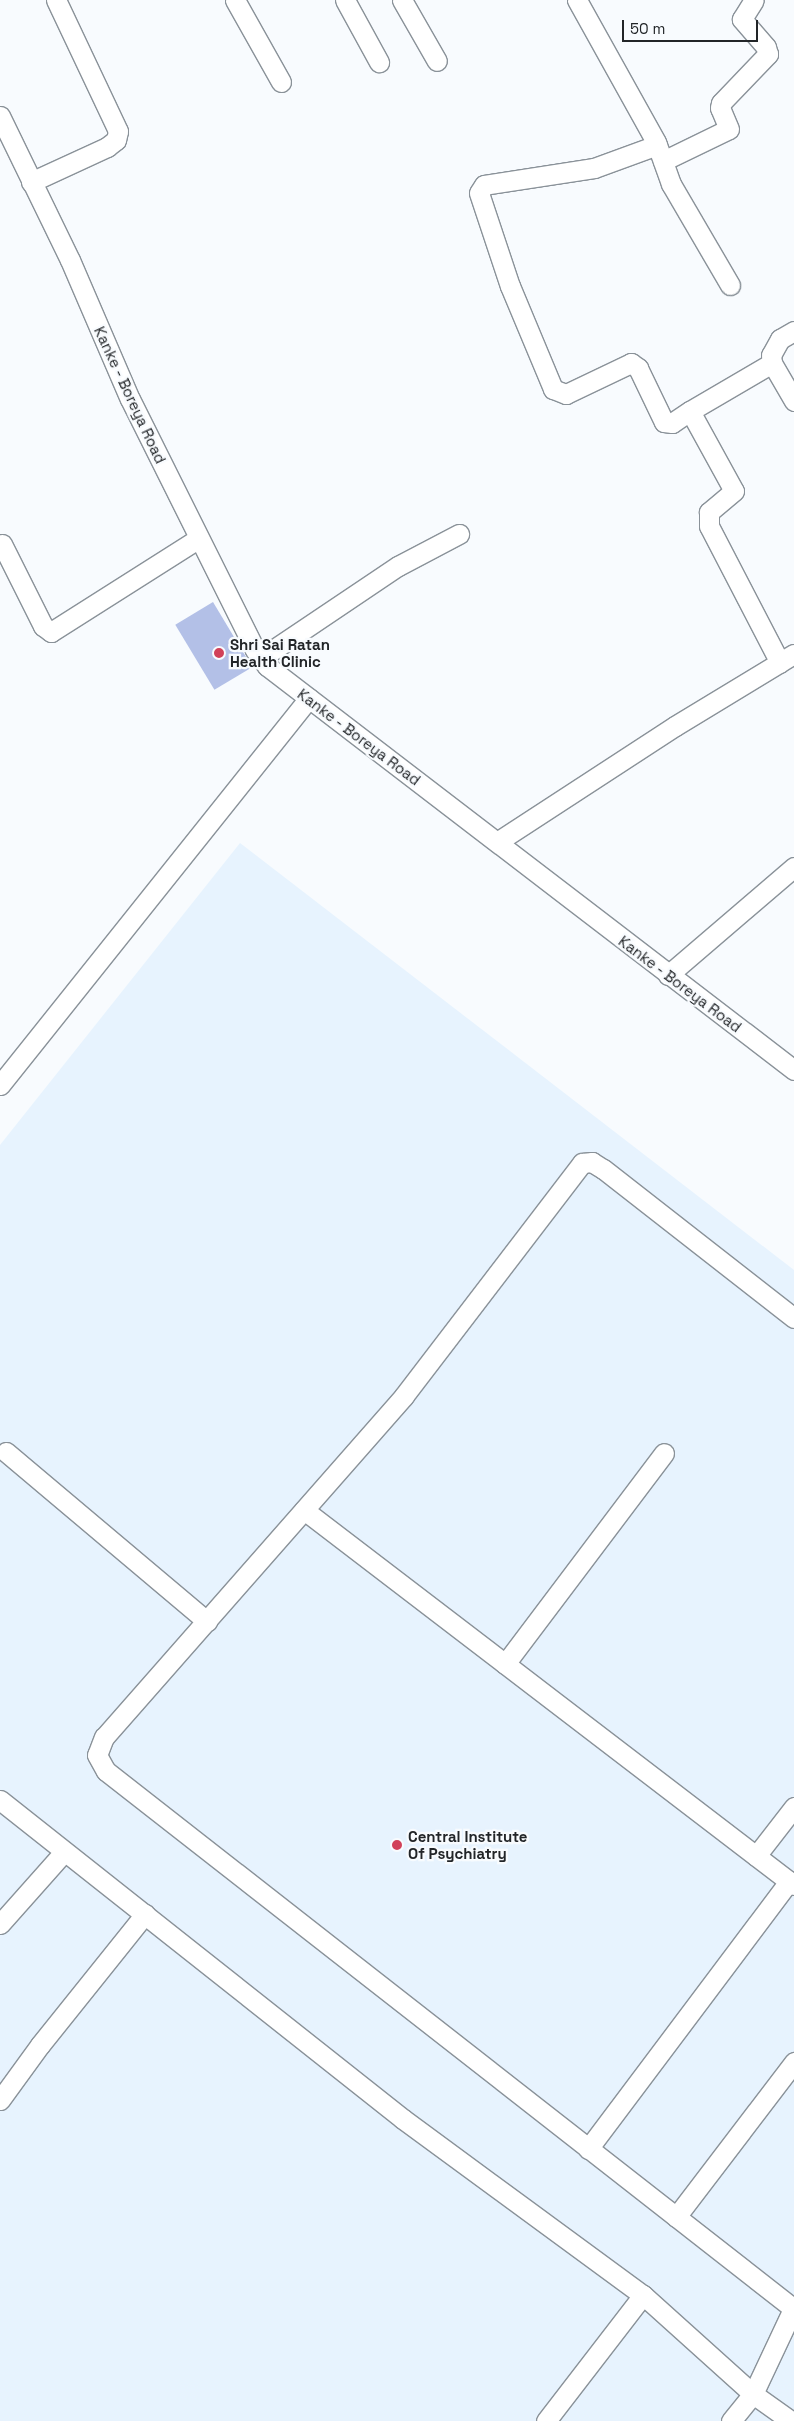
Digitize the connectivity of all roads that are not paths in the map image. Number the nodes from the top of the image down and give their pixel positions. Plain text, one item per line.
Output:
1 (56, 0) edge
2 (235, 0) edge
3 (345, 0) edge
4 (402, 0) edge
5 (577, 0) edge
6 (754, 0) edge
7 (437, 61) dead end
8 (380, 62) dead end
9 (281, 82) dead end
10 (0, 116) edge
11 (660, 153) junction
12 (31, 182) junction
13 (730, 285) dead end
14 (794, 331) edge
15 (772, 364) junction
16 (794, 401) edge
17 (690, 411) junction
18 (459, 534) dead end
19 (199, 538) junction
20 (2, 544) dead end
21 (261, 658) junction
22 (787, 659) edge
23 (309, 698) junction
24 (497, 842) junction
25 (794, 867) edge
26 (668, 974) junction
27 (794, 1070) edge
28 (0, 1085) edge
29 (794, 1318) edge
30 (6, 1452) dead end
31 (664, 1453) dead end
32 (304, 1510) junction
33 (207, 1620) junction
34 (505, 1664) junction
35 (0, 1800) edge
36 (794, 1807) edge
37 (64, 1852) junction
38 (756, 1856) junction
39 (792, 1883) edge
40 (145, 1914) junction
41 (0, 1924) edge
42 (794, 2062) edge
43 (0, 2100) edge
44 (588, 2149) junction
45 (676, 2217) junction
46 (643, 2295) junction
47 (794, 2308) edge
48 (753, 2394) junction
49 (546, 2421) edge
50 (731, 2421) edge
51 (791, 2421) edge

1 - 12 street
2 - 9 street
3 - 8 street
4 - 7 street
5 - 11 street
6 - 11 street
10 - 12 street, Kanke - Boreya Road
11 - 13 street
11 - 17 street
12 - 19 street, Kanke - Boreya Road
14 - 15 street
15 - 16 street
15 - 17 street
17 - 22 street
18 - 21 street
19 - 20 street
19 - 21 street, Kanke - Boreya Road
21 - 23 street, Kanke - Boreya Road
22 - 24 street
23 - 24 street, Kanke - Boreya Road
23 - 28 street
24 - 26 street, Kanke - Boreya Road
25 - 26 street
26 - 27 street, Kanke - Boreya Road
29 - 32 street
30 - 33 street
31 - 34 street
32 - 33 street
32 - 34 street
33 - 44 street
34 - 38 street
35 - 37 street
36 - 38 street
37 - 40 street
37 - 41 street
38 - 39 street
39 - 44 street
40 - 43 street
40 - 46 street
42 - 45 street
44 - 45 street
45 - 47 street
46 - 48 street
46 - 49 street
47 - 48 street
48 - 50 street
48 - 51 street

